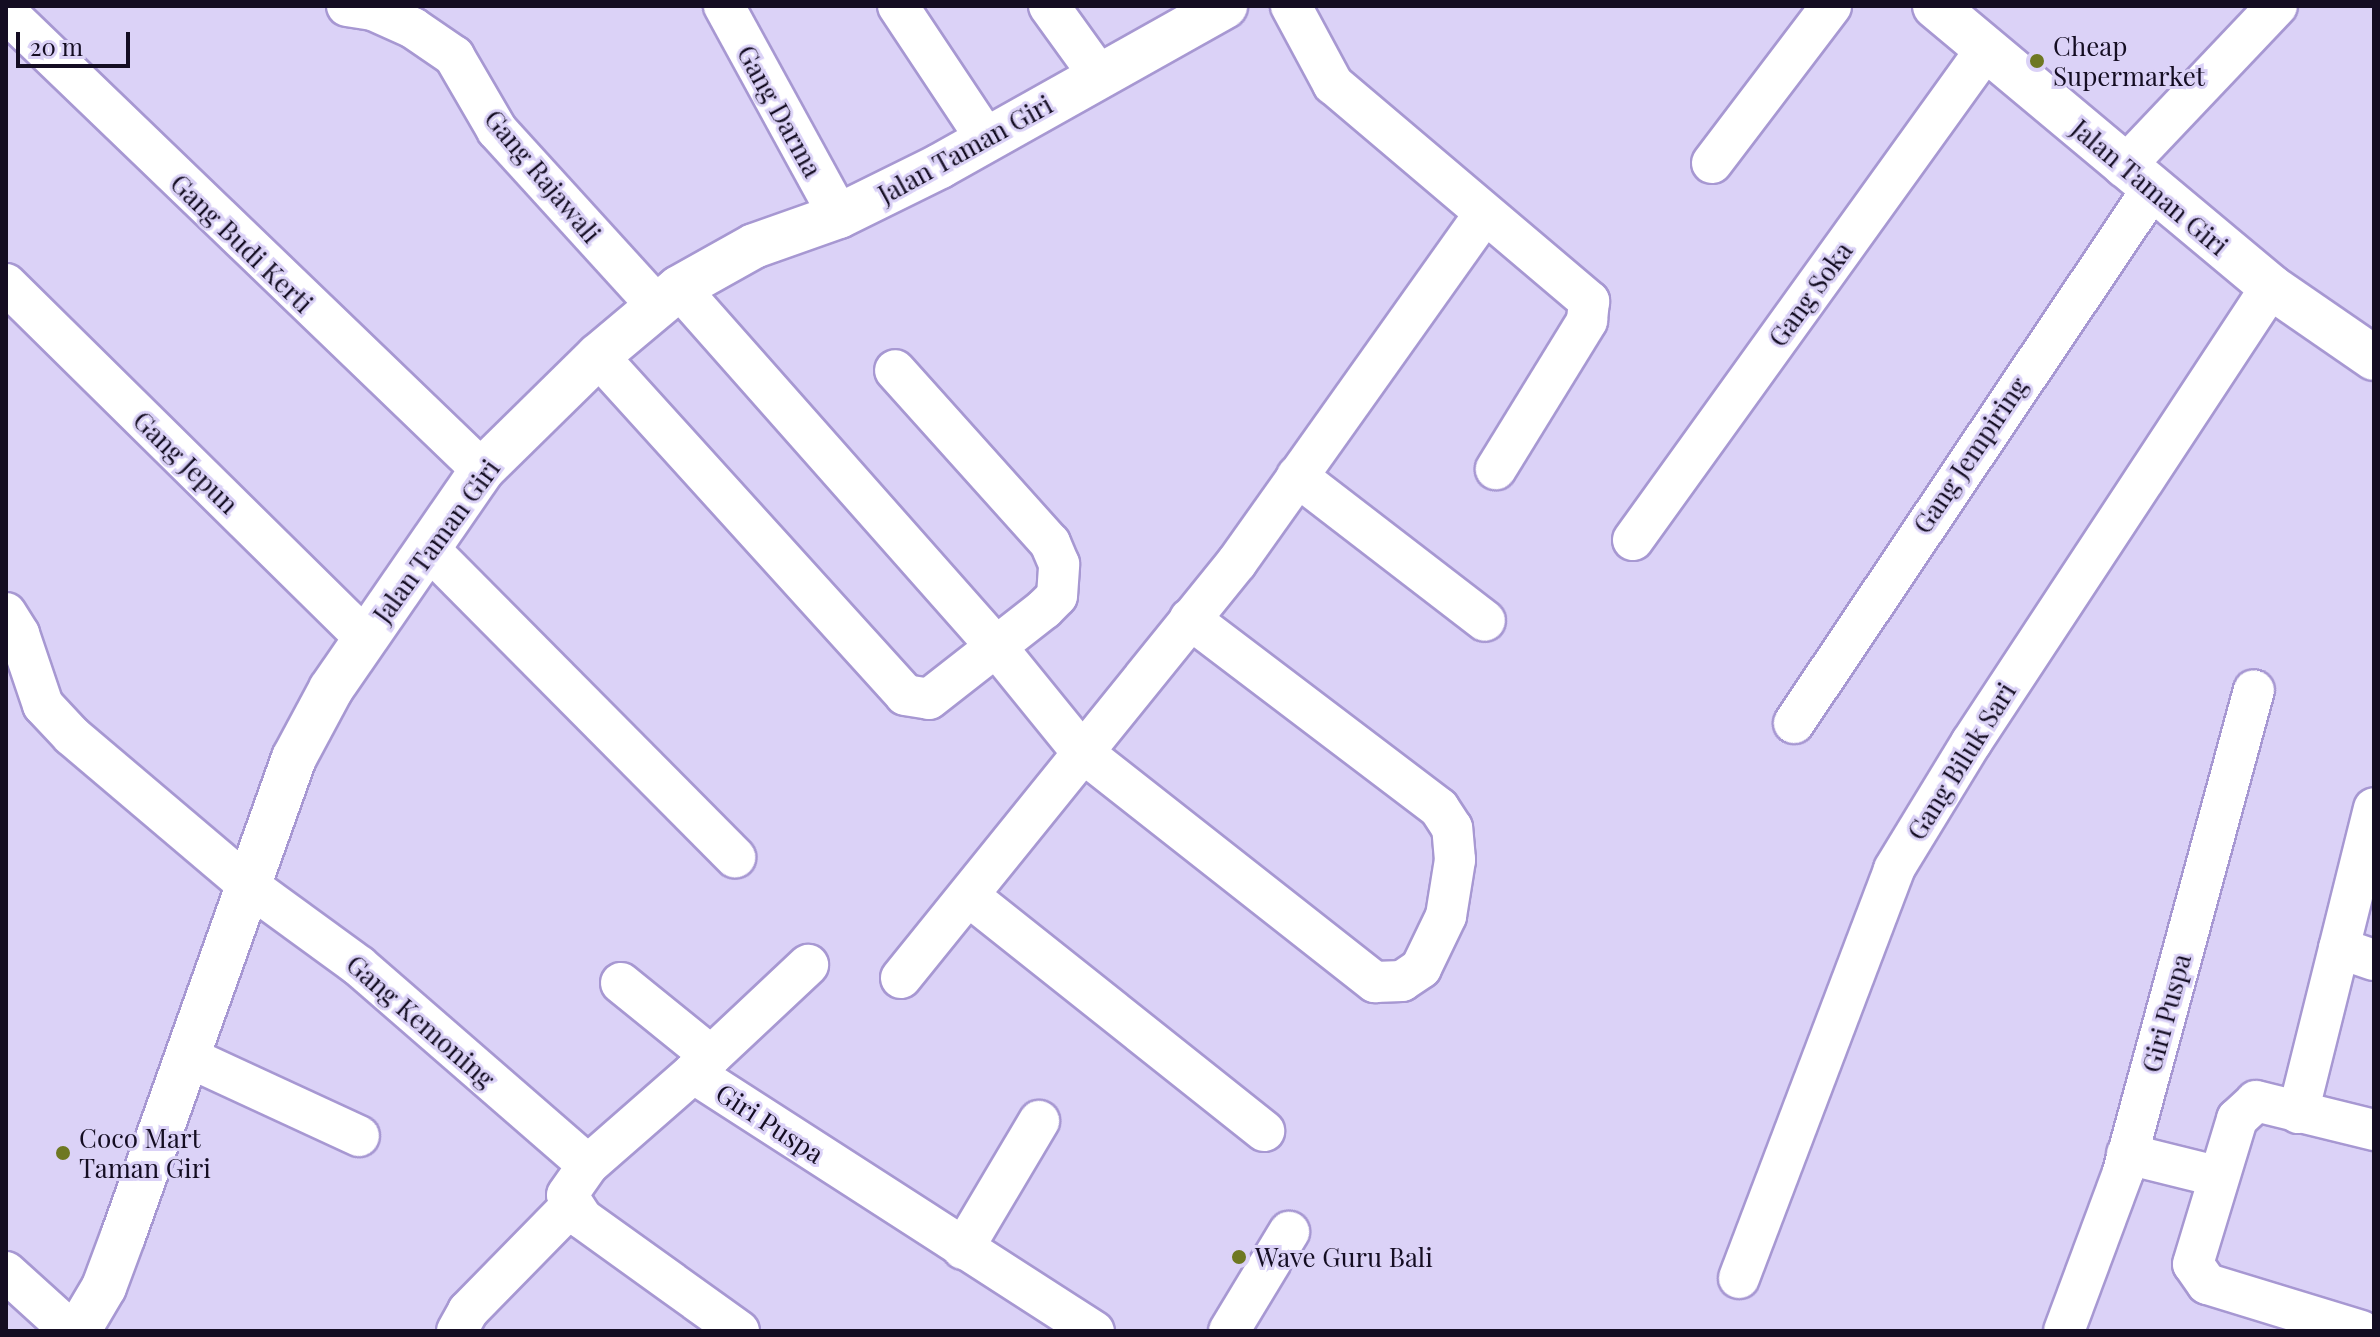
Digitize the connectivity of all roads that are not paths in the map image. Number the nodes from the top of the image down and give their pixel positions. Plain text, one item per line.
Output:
1 (347, 6) edge
2 (724, 6) edge
3 (898, 6) edge
4 (1049, 6) edge
5 (1225, 6) edge
6 (1291, 6) edge
7 (1831, 6) edge
8 (1935, 6) edge
9 (2277, 6) edge
10 (6, 12) edge
11 (1987, 48) junction
12 (1098, 74) junction
13 (987, 140) junction
14 (1712, 163) dead end
15 (2137, 179) junction
16 (1484, 214) junction
17 (839, 216) junction
18 (6, 284) edge
19 (2271, 287) junction
20 (668, 297) junction
21 (598, 356) junction
22 (2374, 358) edge
23 (895, 370) dead end
24 (1496, 469) dead end
25 (482, 470) junction
26 (1297, 476) junction
27 (1633, 540) dead end
28 (428, 548) junction
29 (6, 613) edge
30 (1190, 619) junction
31 (1485, 621) dead end
32 (366, 639) junction
33 (998, 649) junction
34 (2254, 690) dead end
35 (1794, 723) dead end
36 (1081, 751) junction
37 (2374, 808) edge
38 (735, 857) dead end
39 (248, 885) junction
40 (970, 897) junction
41 (2356, 954) edge
42 (808, 965) dead end
43 (901, 978) dead end
44 (621, 983) dead end
45 (190, 1058) junction
46 (702, 1064) junction
47 (2298, 1113) junction
48 (1039, 1121) dead end
49 (2374, 1130) edge
50 (1264, 1131) dead end
51 (359, 1136) dead end
52 (2127, 1154) junction
53 (588, 1165) junction
54 (2216, 1176) junction
55 (571, 1206) junction
56 (1289, 1232) dead end
57 (963, 1249) junction
58 (6, 1272) edge
59 (1739, 1278) dead end
60 (71, 1331) edge
61 (78, 1331) edge
62 (457, 1331) edge
63 (739, 1331) edge
64 (1094, 1331) edge
65 (1229, 1331) edge
66 (2064, 1331) edge
67 (2361, 1331) edge

1 - 20 street, Gang Rajawali
2 - 17 street, Gang Darma
3 - 13 street
4 - 12 street
5 - 12 street, Jalan Taman Giri
6 - 16 street
7 - 14 street
8 - 11 street, Jalan Taman Giri
9 - 15 street, Gang Jempiring
10 - 25 street, Gang Budi Kerti
11 - 15 street, Jalan Taman Giri
11 - 27 street, Gang Soka
12 - 13 street, Jalan Taman Giri
13 - 17 street, Jalan Taman Giri
15 - 19 street, Jalan Taman Giri
15 - 35 street, Gang Jempiring
16 - 24 street
16 - 26 street
17 - 20 street, Jalan Taman Giri
18 - 32 street, Gang Jepun
19 - 22 street, Jalan Taman Giri
19 - 59 street, Gang Biluk Sari
20 - 21 street, Jalan Taman Giri
20 - 33 street, Gang Rajawali
21 - 25 street, Jalan Taman Giri
21 - 33 street
23 - 33 street
25 - 28 street, Jalan Taman Giri
26 - 30 street
26 - 31 street
28 - 32 street, Jalan Taman Giri
28 - 38 street
29 - 39 street, Gang Kemoning
30 - 36 street
30 - 36 street, Gang Rajawali
32 - 39 street, Jalan Taman Giri
33 - 36 street, Gang Rajawali
34 - 52 street, Giri Puspa
36 - 40 street
37 - 41 street
39 - 45 street, Jalan Taman Giri
39 - 53 street, Gang Kemoning
40 - 43 street
40 - 50 street
41 - 47 street
42 - 46 street
44 - 46 street
45 - 51 street
45 - 61 street, Jalan Taman Giri
46 - 53 street, Giri Puspa
46 - 57 street, Giri Puspa
47 - 49 street
47 - 54 street
48 - 57 street
52 - 54 street
52 - 66 street, Giri Puspa
53 - 55 street, Giri Puspa
54 - 67 street
55 - 62 street
55 - 63 street
56 - 65 street
57 - 64 street, Giri Puspa
58 - 60 street

